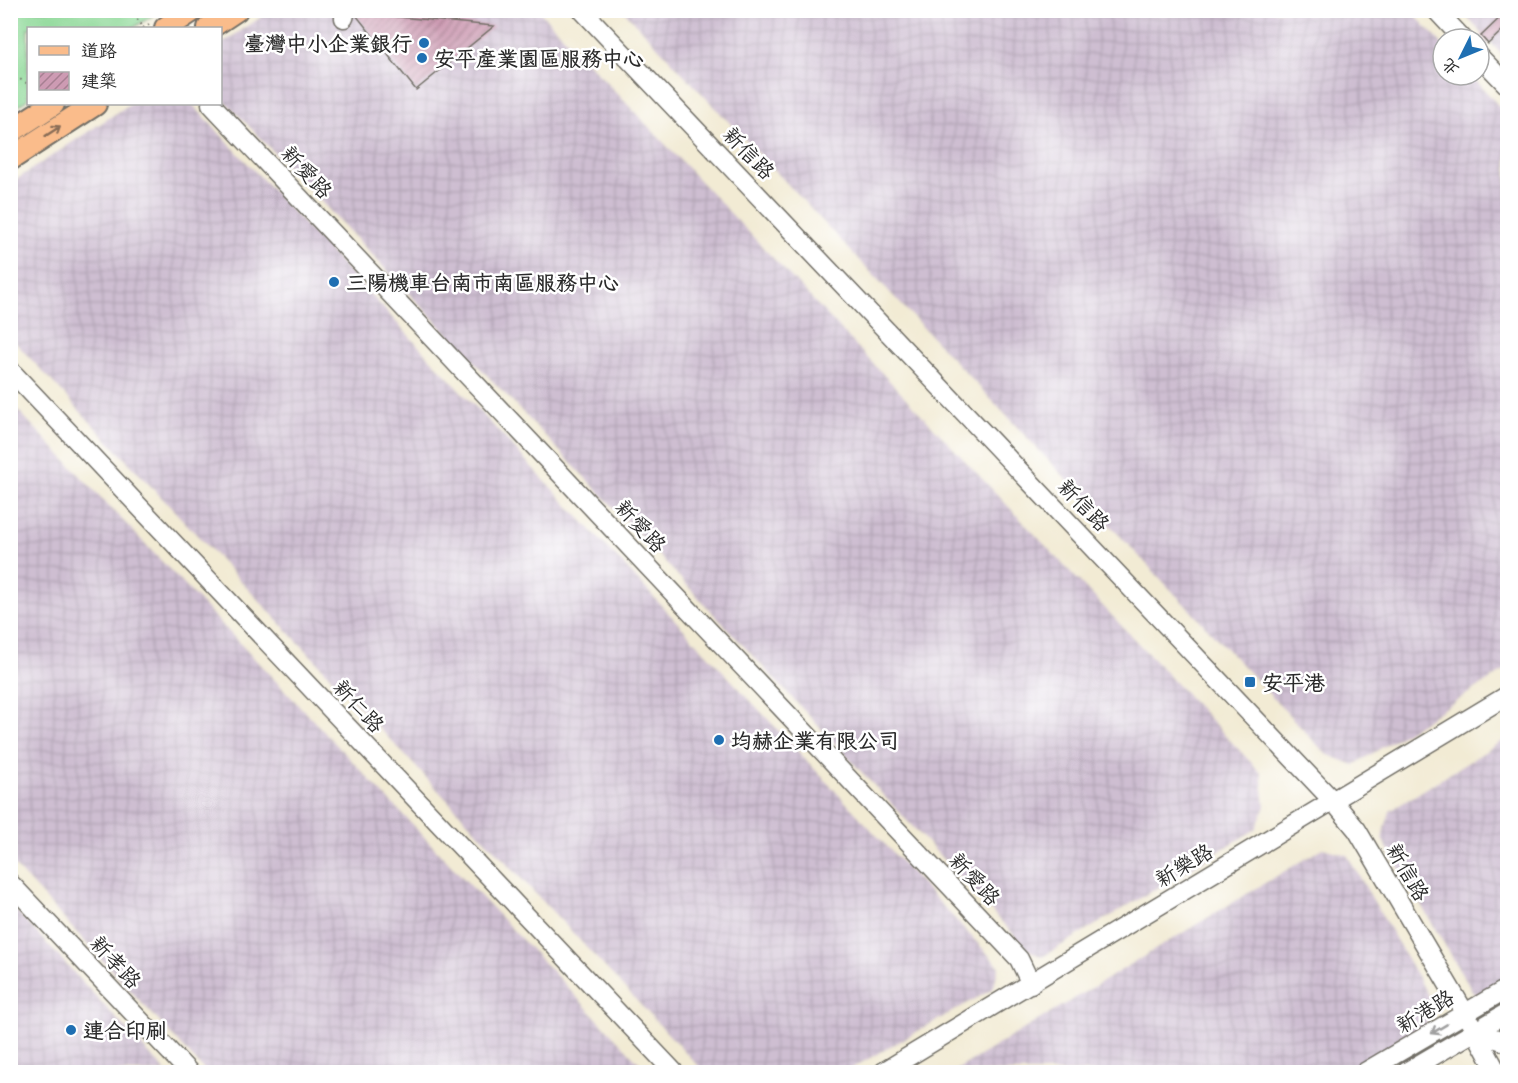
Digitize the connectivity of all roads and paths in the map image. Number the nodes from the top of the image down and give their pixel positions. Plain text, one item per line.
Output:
1 (129, 10) edge
2 (193, 10) edge
3 (236, 10) edge
4 (582, 10) edge
5 (1436, 10) edge
6 (143, 27) edge
7 (168, 27) edge
8 (210, 27) edge
9 (1452, 27) edge
10 (1491, 68) edge
11 (10, 73) edge
12 (27, 83) edge
13 (1508, 86) edge
14 (51, 105) edge
15 (93, 105) edge
16 (212, 105) edge
17 (10, 132) edge
18 (10, 159) edge
19 (10, 370) edge
20 (1508, 695) edge
21 (1333, 801) junction
22 (10, 883) edge
23 (1031, 984) junction
24 (1508, 988) edge
25 (1508, 1012) edge
26 (1465, 1013) junction
27 (1475, 1031) junction
28 (1508, 1042) edge
29 (189, 1072) edge
30 (674, 1072) edge
31 (883, 1072) edge
32 (1365, 1072) edge
33 (1406, 1072) edge
34 (1497, 1072) edge

1 - 6 path
2 - 7 main road
3 - 8 main road
4 - 21 street, 新信路
5 - 9 street
10 - 13 street
11 - 12 path
14 - 17 main road
18 -> 15 main road
16 - 23 street, 新愛路
19 - 30 street, 新仁路
20 - 21 street, 新樂路
21 - 23 street, 新樂路
21 - 26 street, 新信路
22 - 29 street, 新孝路
23 - 31 street, 新樂路
24 - 26 street, 新港路
25 - 27 street, 新港路
26 - 27 street, 新信路
26 -> 32 street, 新港路
27 - 28 street
27 - 33 street, 新港路
27 - 34 street, 新信路

